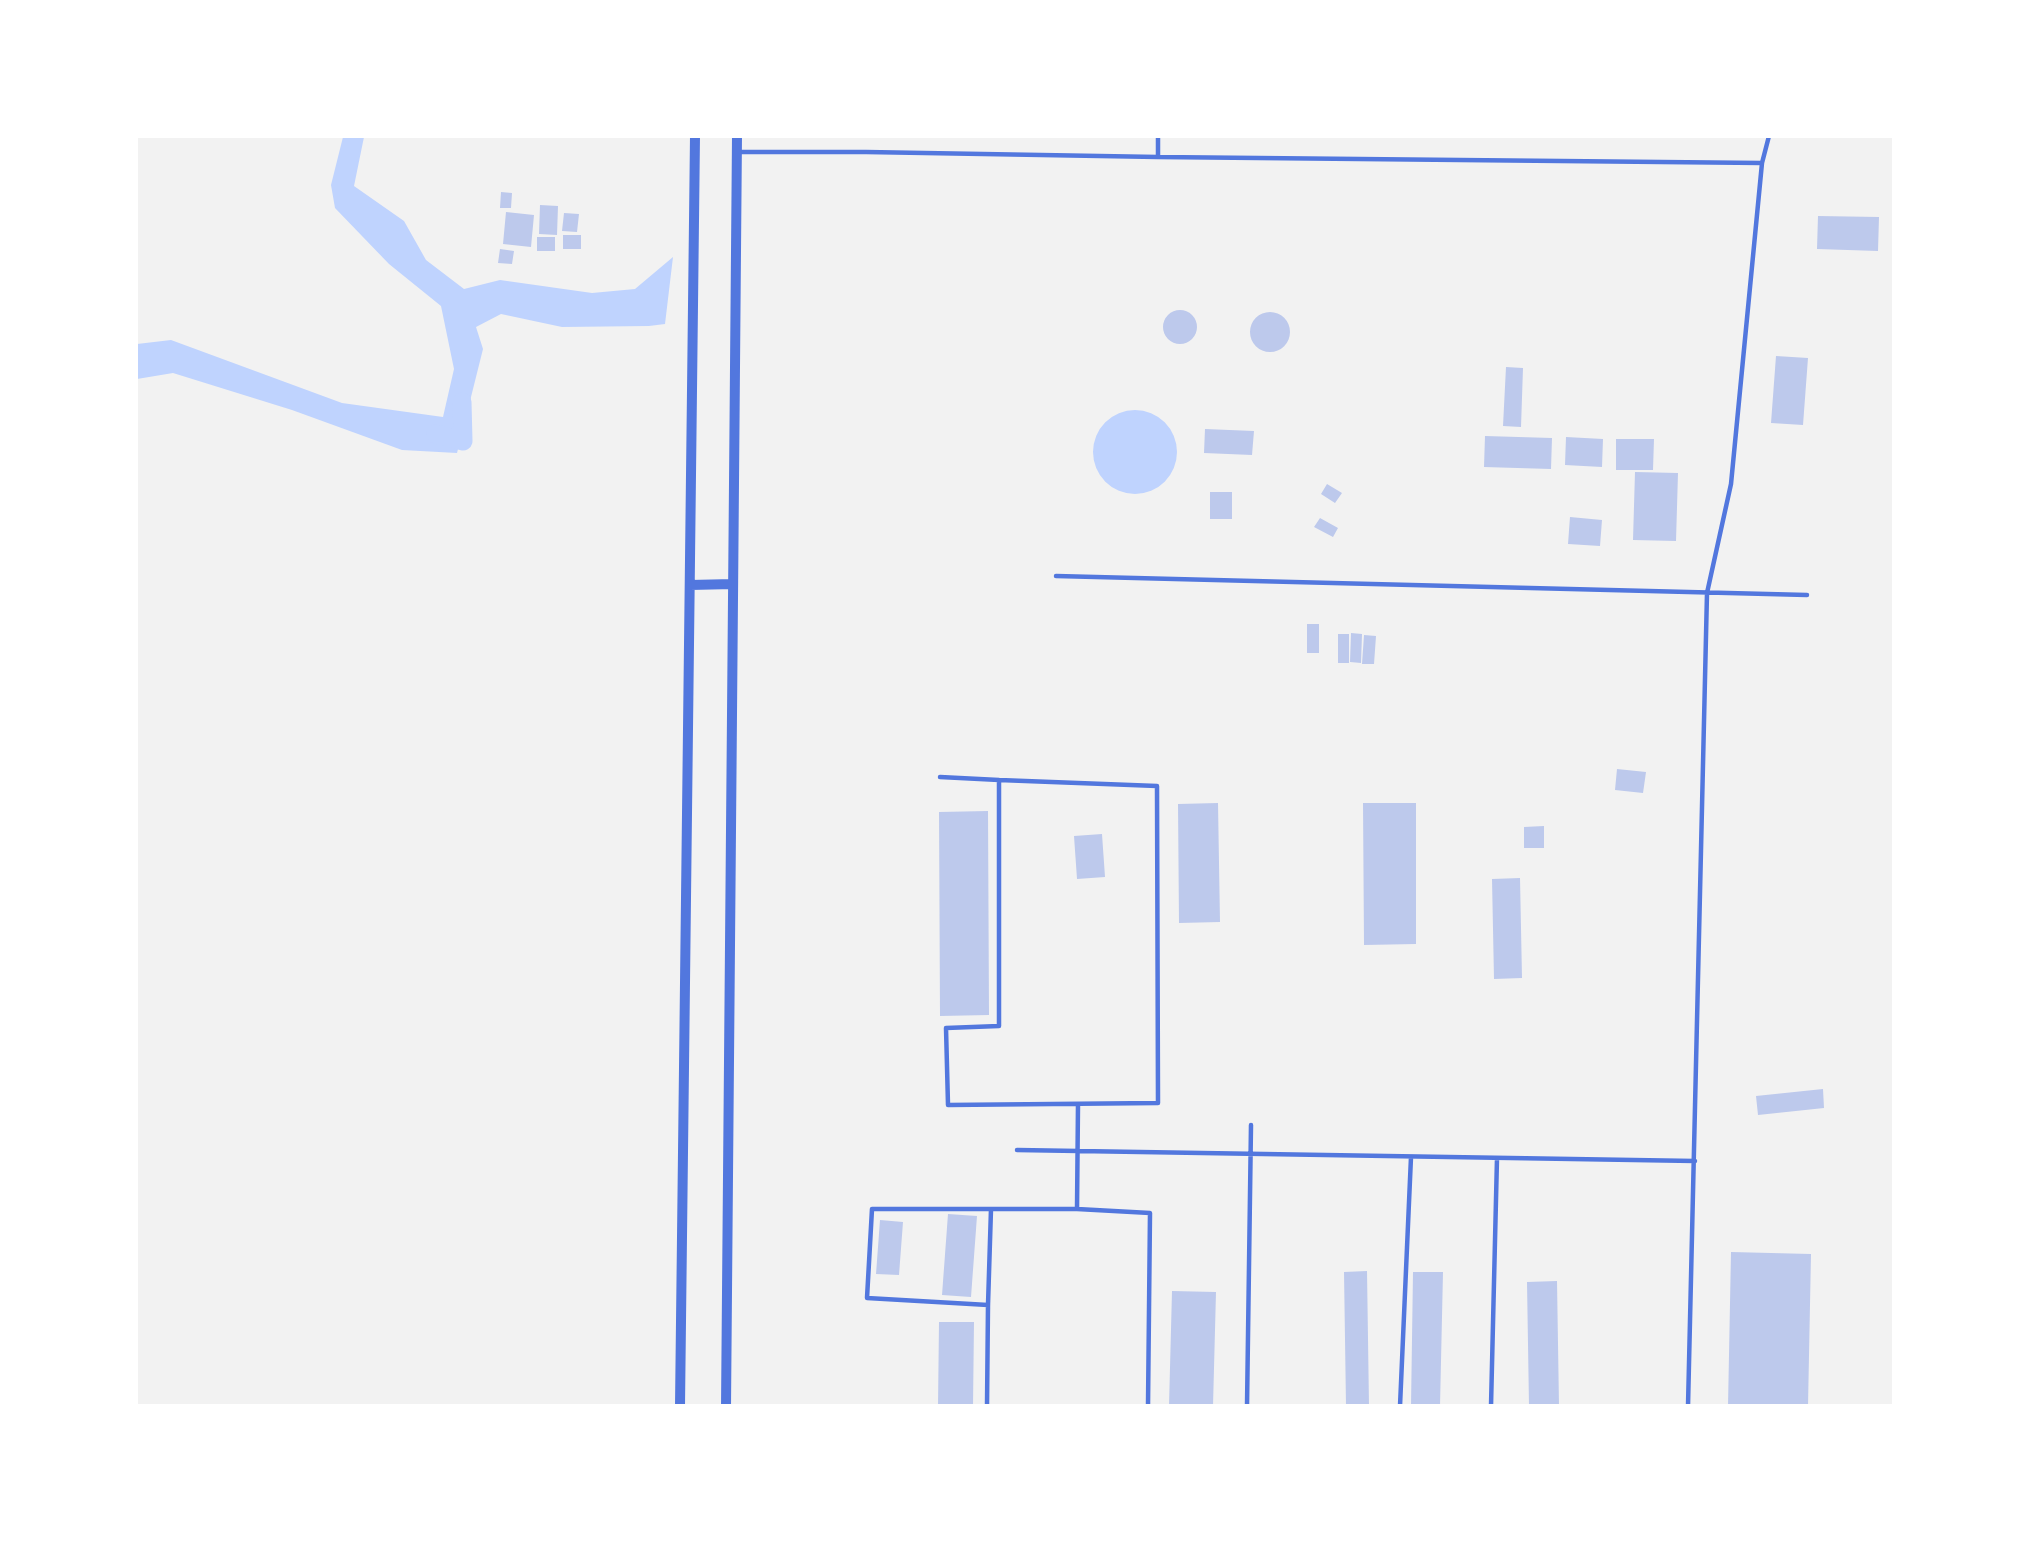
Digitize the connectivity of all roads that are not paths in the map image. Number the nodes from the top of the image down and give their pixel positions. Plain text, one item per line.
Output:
1 (695, 136) edge
2 (737, 136) edge
3 (1158, 136) edge
4 (1769, 136) edge
5 (737, 152) junction
6 (1158, 157) junction
7 (1762, 163) junction
8 (1056, 576) dead end
9 (733, 584) junction
10 (690, 585) junction
11 (1707, 593) junction
12 (1807, 596) dead end
13 (940, 777) dead end
14 (999, 780) junction
15 (1078, 1104) junction
16 (1251, 1125) dead end
17 (1017, 1150) dead end
18 (1078, 1151) junction
19 (1251, 1154) junction
20 (1411, 1157) junction
21 (1497, 1158) junction
22 (1695, 1161) junction
23 (991, 1209) junction
24 (1077, 1209) junction
25 (988, 1305) junction
26 (680, 1405) edge
27 (726, 1405) edge
28 (987, 1405) edge
29 (1148, 1405) edge
30 (1247, 1405) edge
31 (1400, 1405) edge
32 (1491, 1405) edge
33 (1688, 1405) edge

1 - 10 street
2 - 5 street
3 - 6 lane
4 - 7 lane
5 - 6 lane
5 - 9 street
6 - 7 lane
7 - 11 lane
8 - 11 lane
9 - 10 street
9 - 27 street
10 - 26 street
11 - 12 lane
11 - 22 lane
13 - 14 lane
14 - 15 lane
14 - 15 lane
15 - 18 lane
16 - 19 lane
17 - 18 lane
18 - 19 lane
18 - 24 lane
19 - 20 lane
19 - 30 lane
20 - 21 lane
20 - 31 lane
21 - 22 lane
21 - 32 lane
22 - 33 lane
23 - 24 lane
23 - 25 lane
23 - 25 lane
24 - 29 lane
25 - 28 lane

